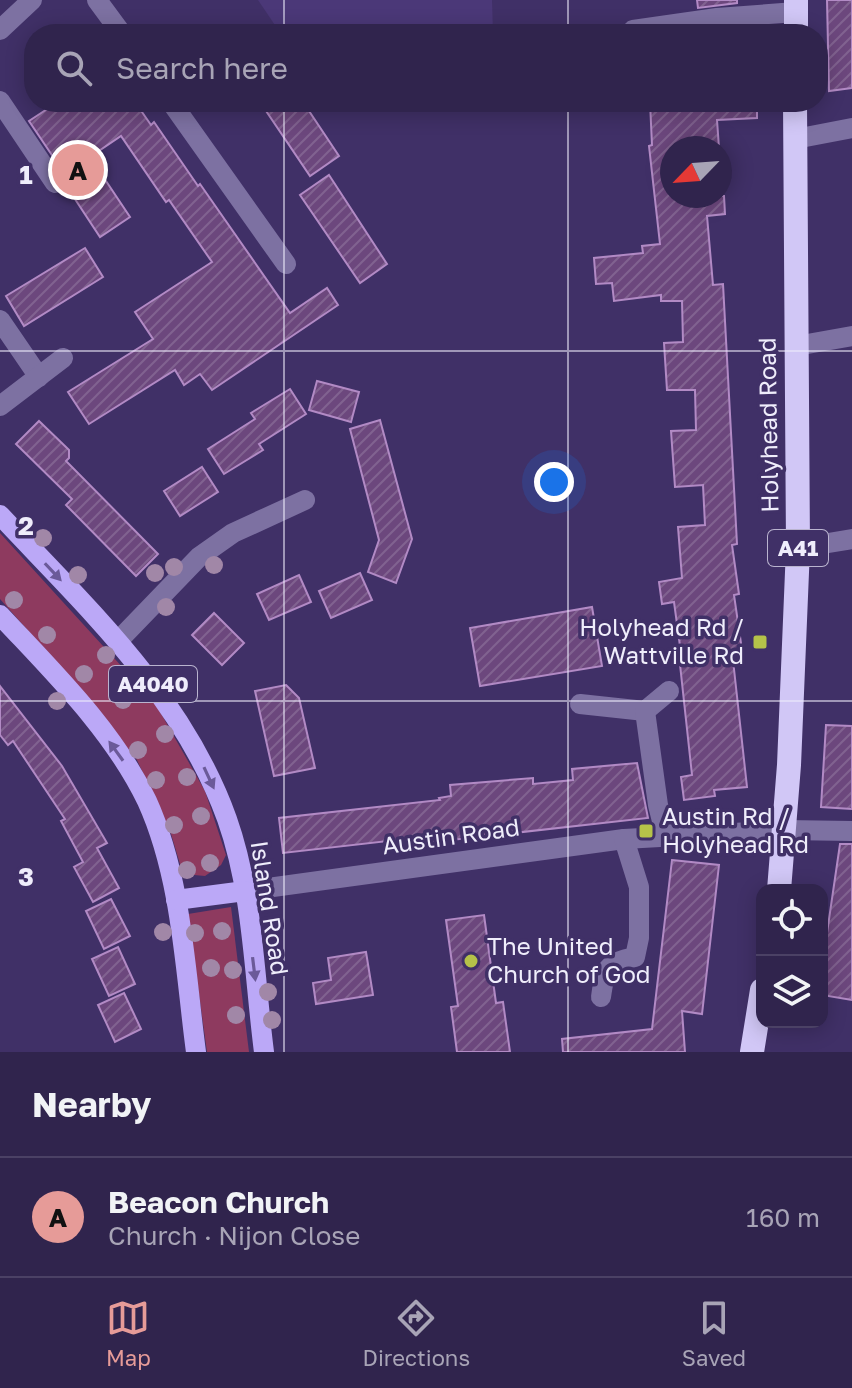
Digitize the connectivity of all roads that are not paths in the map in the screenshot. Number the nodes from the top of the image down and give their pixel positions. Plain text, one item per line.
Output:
1 (32, 0) edge
2 (97, 0) edge
3 (796, 15) edge
4 (115, 24) edge
5 (675, 24) edge
6 (0, 30) edge
7 (0, 101) edge
8 (178, 112) edge
9 (795, 112) edge
10 (852, 128) edge
11 (795, 139) junction
12 (241, 162) dead end
13 (223, 174) junction
14 (55, 183) dead end
15 (286, 264) dead end
16 (0, 320) edge
17 (852, 336) edge
18 (796, 346) junction
19 (63, 358) dead end
20 (39, 377) junction
21 (0, 406) edge
22 (305, 500) dead end
23 (0, 515) edge
24 (852, 539) edge
25 (798, 548) junction
26 (0, 615) edge
27 (118, 641) junction
28 (669, 691) dead end
29 (580, 704) dead end
30 (645, 711) junction
31 (785, 830) junction
32 (852, 831) edge
33 (666, 837) junction
34 (624, 839) junction
35 (780, 884) edge
36 (245, 891) junction
37 (176, 900) junction
38 (601, 997) dead end
39 (756, 1027) edge
40 (196, 1052) edge
41 (264, 1052) edge
42 (752, 1052) edge

1 - 6 street
2 - 4 street
3 - 5 street
7 - 14 street
8 - 13 street
9 - 11 highway, Holyhead Road / A41
10 - 11 street
11 - 18 highway, Holyhead Road / A41
12 - 13 street
13 - 15 street
16 - 20 street
17 - 18 street
18 - 25 highway, Holyhead Road / A41
19 - 20 street
20 - 21 street
22 - 27 street
23 -> 27 main road, Island Road / A4040
24 - 25 street
25 - 31 highway, Holyhead Road / A41
37 -> 26 main road, A4040
27 -> 36 main road, Island Road / A4040
28 - 30 street
29 - 30 street
30 - 33 street
31 - 32 street, Austin Road
31 - 33 street, Austin Road
31 - 35 highway, Holyhead Road / A41
33 - 34 street, Austin Road
34 - 36 street, Austin Road
34 - 38 street
36 - 37 main road
36 -> 41 main road, Island Road / A4040
37 - 40 main road, A4040
39 - 42 highway

